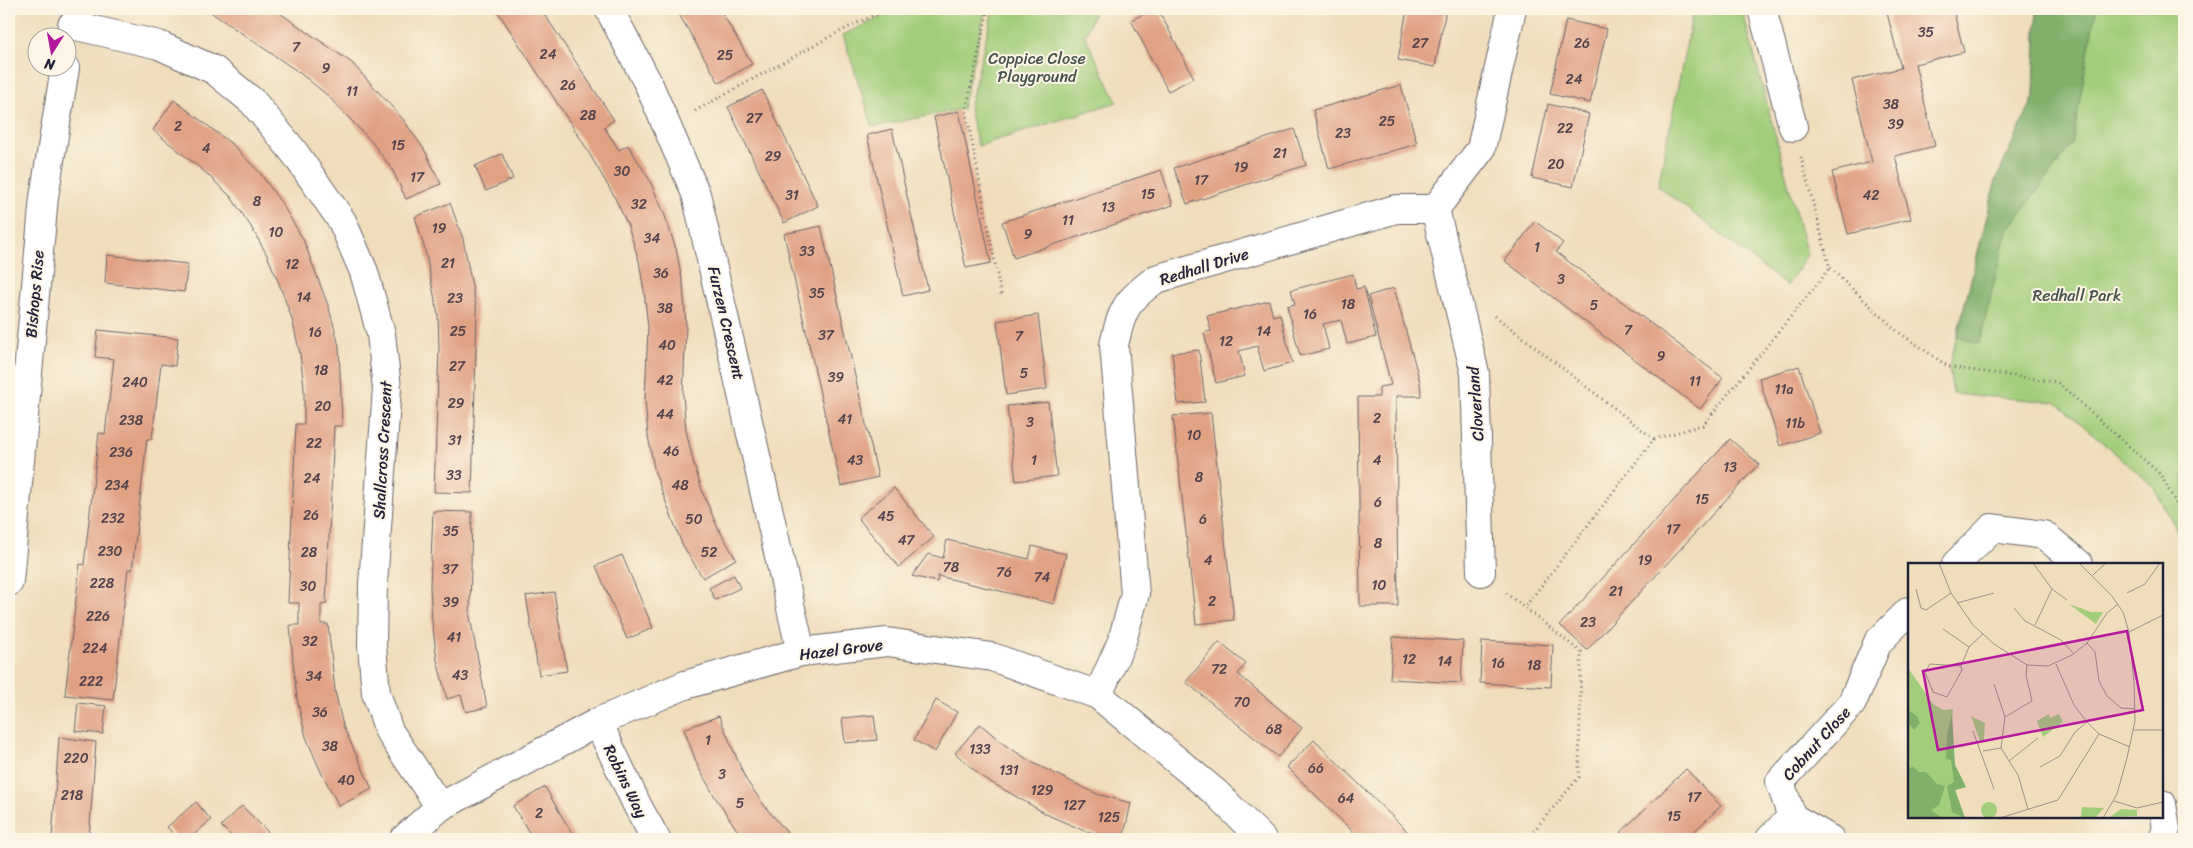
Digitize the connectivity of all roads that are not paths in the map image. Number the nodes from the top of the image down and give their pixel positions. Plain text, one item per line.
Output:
1 (609, 9) edge
2 (1512, 9) edge
3 (1762, 9) edge
4 (75, 17) edge
5 (64, 78) edge
6 (1793, 127) road end
7 (1435, 209) junction
8 (1957, 563) edge
9 (2078, 563) edge
10 (1481, 572) road end
11 (9, 582) edge
12 (1908, 612) edge
13 (801, 652) junction
14 (1098, 695) junction
15 (598, 722) junction
16 (440, 807) junction
17 (2163, 810) edge
18 (1792, 817) junction
19 (404, 839) edge
20 (656, 839) edge
21 (1262, 839) edge
22 (1770, 839) edge
23 (1830, 839) edge
24 (2162, 839) edge

1 - 13 street, Furzen Crescent
2 - 7 street
3 - 6 street
4 - 16 street, Shallcross Crescent
5 - 11 street, Bishops Rise
7 - 10 street, Cloverland
7 - 14 street, Redhall Drive
8 - 9 street
12 - 18 street, Cobnut Close
13 - 14 street, Hazel Grove
13 - 15 street, Hazel Grove
14 - 21 street, Hazel Grove
15 - 16 street, Hazel Grove
15 - 20 street, Robins Way
16 - 19 street, Hazel Grove
17 - 24 street
18 - 22 street
18 - 23 street

